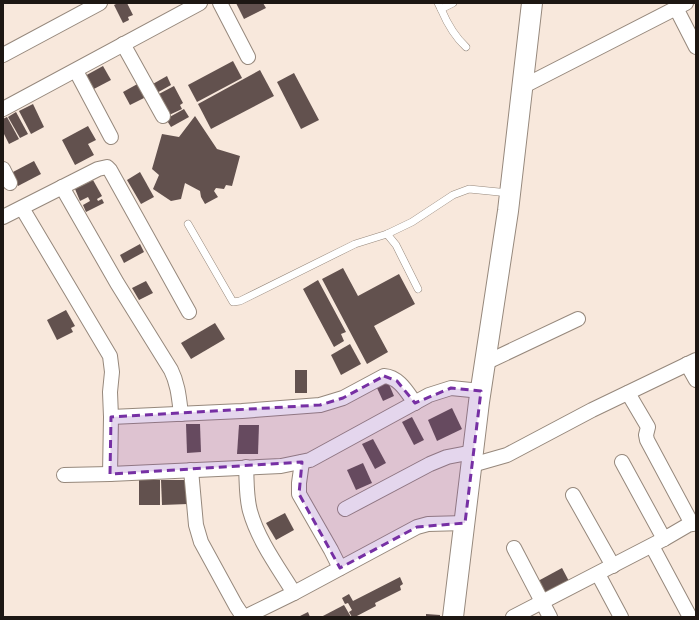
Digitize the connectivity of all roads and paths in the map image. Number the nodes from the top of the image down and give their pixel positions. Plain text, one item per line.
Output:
1 (100, 3) edge
2 (200, 3) edge
3 (220, 3) edge
4 (452, 3) edge
5 (532, 3) edge
6 (440, 6) edge
7 (681, 6) edge
8 (123, 44) junction
9 (466, 47) dead end
10 (696, 47) edge
11 (3, 55) edge
12 (248, 57) dead end
13 (76, 71) junction
14 (522, 87) junction
15 (3, 109) edge
16 (163, 116) dead end
17 (111, 137) dead end
18 (3, 169) edge
19 (10, 183) dead end
20 (62, 187) junction
21 (510, 193) junction
22 (22, 208) junction
23 (3, 217) edge
24 (188, 224) dead end
25 (388, 234) junction
26 (418, 289) dead end
27 (189, 312) dead end
28 (578, 319) dead end
29 (692, 362) edge
30 (485, 364) junction
31 (696, 380) edge
32 (481, 391) junction
33 (628, 393) junction
34 (415, 403) junction
35 (181, 414) junction
36 (111, 416) junction
37 (472, 458) junction
38 (302, 462) junction
39 (622, 462) dead end
40 (246, 467) junction
41 (191, 470) junction
42 (110, 474) junction
43 (64, 475) dead end
44 (574, 495) dead end
45 (345, 509) dead end
46 (465, 523) junction
47 (694, 524) edge
48 (664, 539) junction
49 (652, 546) junction
50 (514, 548) dead end
51 (613, 566) junction
52 (340, 568) junction
53 (598, 574) junction
54 (294, 593) junction
55 (542, 603) junction
56 (453, 617) edge
57 (513, 617) edge
58 (550, 617) edge
59 (621, 617) edge
60 (690, 617) edge

1 - 11 street
2 - 8 street
3 - 12 street
4 - 6 lane
5 - 14 street
6 - 9 lane
7 - 10 street
7 - 14 street
8 - 13 street
8 - 16 street
13 - 15 street
13 - 17 street
14 - 21 street
18 - 19 street
20 - 22 street
20 - 27 street
20 - 35 street
21 - 25 lane
21 - 30 street
22 - 23 street
22 - 36 street
24 - 25 lane
25 - 26 lane
28 - 30 street
29 - 31 street
29 - 33 street
30 - 32 street
32 - 34 street
32 - 37 street
33 - 37 street
33 - 47 street
34 - 35 street
34 - 38 street
35 - 36 street
36 - 42 street
37 - 45 street
37 - 46 street
38 - 40 street
38 - 52 street
39 - 48 street
40 - 41 street
40 - 54 street
41 - 42 street
41 - 54 street
42 - 43 street
44 - 51 street
46 - 52 street
46 - 56 street
47 - 48 street
48 - 49 street
49 - 51 street
49 - 60 street
50 - 55 street
51 - 53 street
52 - 54 street
53 - 55 street
53 - 59 street
55 - 57 street
55 - 58 street

